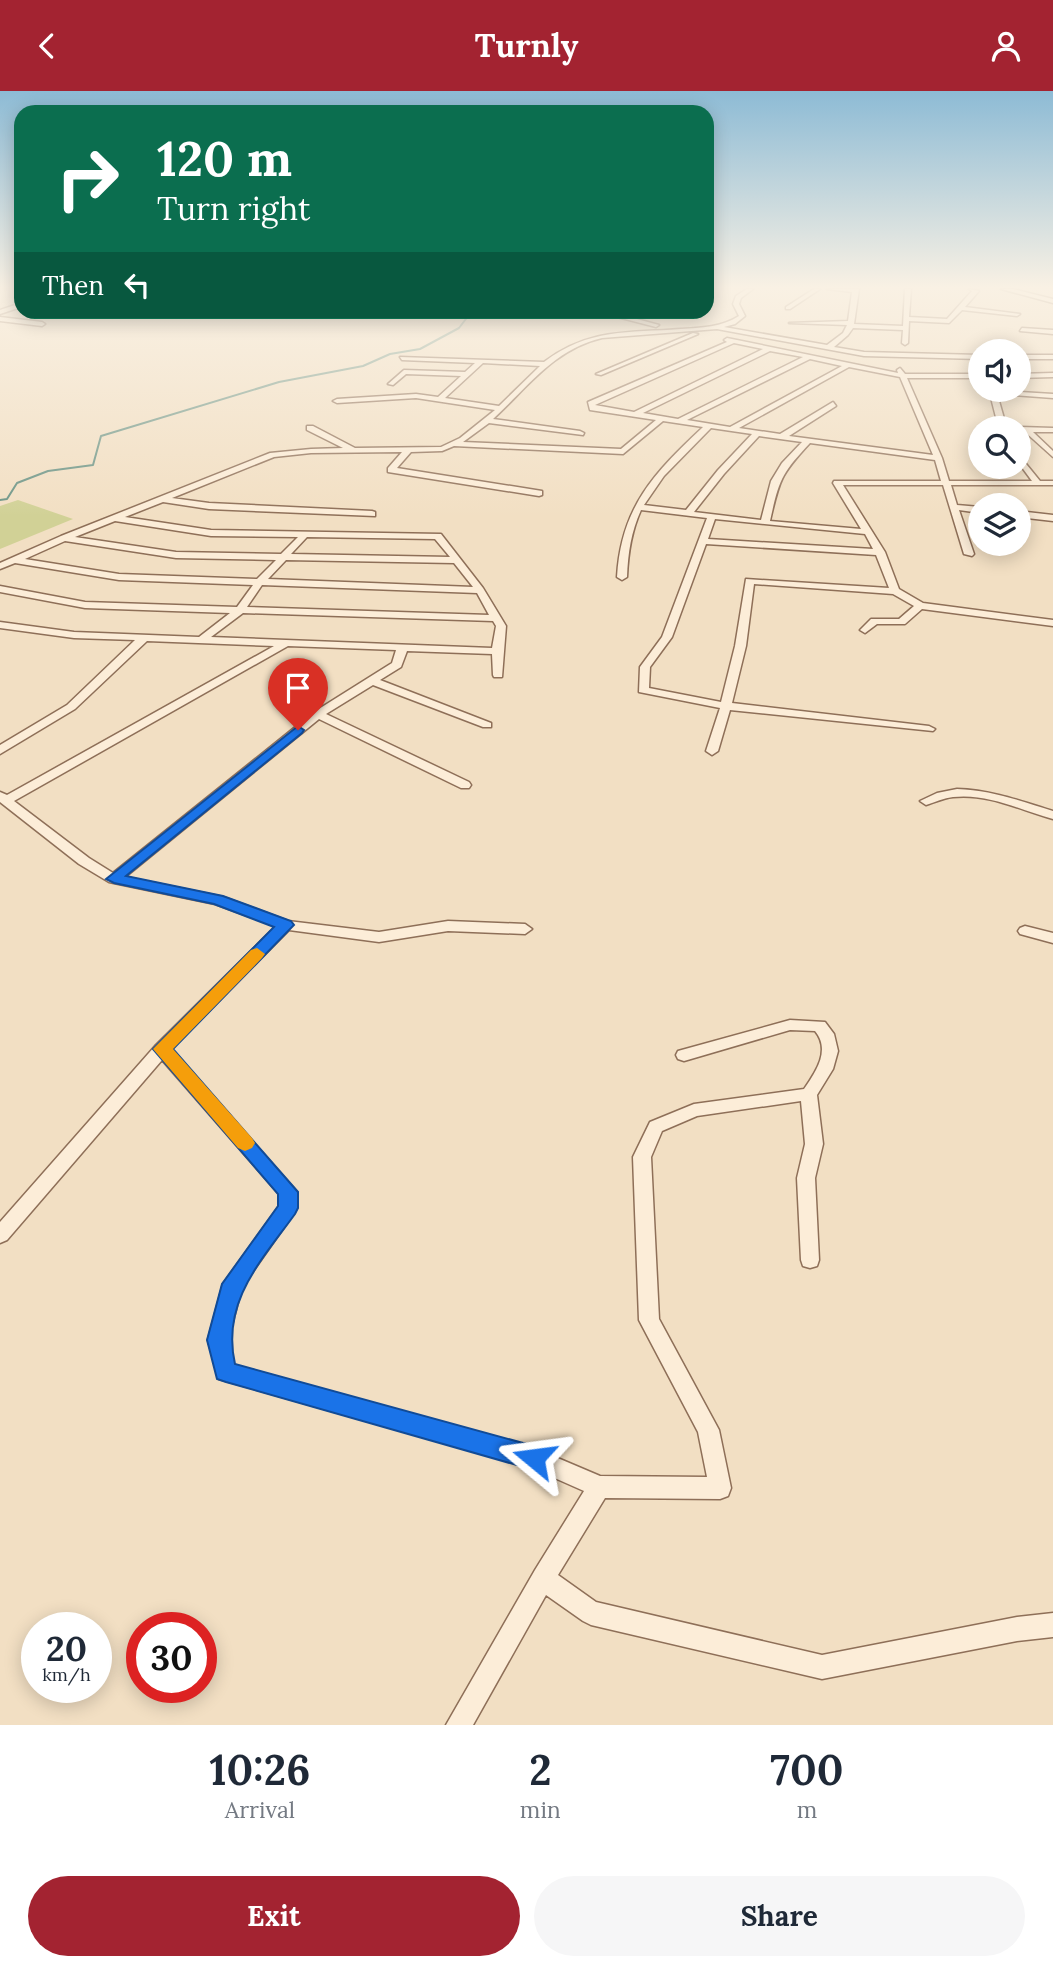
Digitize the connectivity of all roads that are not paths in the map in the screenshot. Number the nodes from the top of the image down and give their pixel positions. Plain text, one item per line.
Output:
1 (477, 365) edge
2 (546, 365) edge
3 (617, 365) edge
4 (679, 365) edge
5 (736, 365) edge
6 (790, 365) edge
7 (848, 365) edge
8 (849, 365) edge
9 (897, 365) edge
10 (599, 373) dead end
11 (467, 375) junction
12 (1031, 375) edge
13 (903, 376) junction
14 (968, 376) edge
15 (1053, 376) edge
16 (391, 384) dead end
17 (1031, 394) edge
18 (1053, 396) edge
19 (440, 399) junction
20 (337, 401) dead end
21 (833, 404) dead end
22 (501, 409) junction
23 (636, 414) junction
24 (662, 418) junction
25 (681, 420) junction
26 (488, 421) junction
27 (709, 425) junction
28 (310, 428) dead end
29 (733, 428) junction
30 (1031, 429) edge
31 (1053, 430) edge
32 (758, 432) junction
33 (580, 433) dead end
34 (781, 437) junction
35 (1031, 437) edge
36 (808, 441) junction
37 (456, 445) junction
38 (408, 450) junction
39 (356, 452) junction
40 (1053, 455) edge
41 (938, 458) junction
42 (1031, 474) edge
43 (947, 483) junction
44 (1038, 483) junction
45 (1053, 483) edge
46 (539, 493) dead end
47 (160, 499) junction
48 (638, 507) junction
49 (954, 507) junction
50 (968, 509) edge
51 (688, 514) junction
52 (372, 515) dead end
53 (1031, 515) edge
54 (712, 517) junction
55 (113, 518) junction
56 (1053, 518) edge
57 (765, 523) junction
58 (868, 532) junction
59 (305, 534) junction
60 (64, 538) junction
61 (702, 541) junction
62 (968, 551) edge
63 (880, 552) junction
64 (281, 558) junction
65 (14, 560) junction
66 (457, 560) junction
67 (0, 566) edge
68 (622, 577) dead end
69 (259, 583) junction
70 (0, 589) edge
71 (480, 590) junction
72 (895, 591) junction
73 (920, 606) junction
74 (239, 611) junction
75 (497, 618) junction
76 (1053, 623) edge
77 (0, 625) edge
78 (865, 630) dead end
79 (145, 637) junction
80 (203, 638) junction
81 (286, 643) junction
82 (402, 649) junction
83 (497, 651) junction
84 (498, 675) dead end
85 (373, 681) junction
86 (727, 706) junction
87 (318, 714) junction
88 (486, 725) dead end
89 (929, 729) dead end
90 (0, 750) edge
91 (712, 751) dead end
92 (465, 785) dead end
93 (3, 798) edge
94 (926, 801) dead end
95 (1053, 815) edge
96 (114, 879) junction
97 (285, 925) junction
98 (525, 929) dead end
99 (1025, 931) dead end
100 (1053, 938) edge
101 (162, 1049) junction
102 (684, 1055) dead end
103 (809, 1094) junction
104 (0, 1235) edge
105 (810, 1260) dead end
106 (599, 1487) junction
107 (543, 1578) junction
108 (1053, 1625) edge
109 (459, 1725) edge

1 - 11 street
2 - 22 street
3 - 10 street
4 - 23 street
5 - 23 street
6 - 25 street
7 - 29 street
8 - 13 street
9 - 13 street
11 - 16 street
11 - 19 street
12 - 15 street
13 - 14 street
13 - 41 street
17 - 18 street
19 - 20 street
19 - 22 street
21 - 34 street
22 - 26 street
23 - 24 street
24 - 25 street
24 - 37 street
25 - 27 street
26 - 33 street
26 - 37 street
27 - 29 street
27 - 48 street
28 - 39 street
29 - 32 street
30 - 31 street
32 - 34 street
32 - 51 street
34 - 36 street
35 - 40 street
36 - 41 street
36 - 57 street
37 - 38 street
38 - 39 street
38 - 46 street
39 - 47 street
41 - 43 street
42 - 44 street
43 - 44 street
43 - 49 street
43 - 58 street
44 - 45 street
47 - 52 street
47 - 55 street
48 - 51 street
48 - 68 street
49 - 50 street
49 - 62 street
51 - 54 street
53 - 56 street
54 - 57 street
54 - 61 street
55 - 59 street
55 - 60 street
57 - 58 street
58 - 63 street
59 - 64 street
59 - 66 street
60 - 64 street
60 - 65 street
61 - 63 street
61 - 86 street
63 - 72 street
64 - 66 street
64 - 69 street
65 - 67 street
65 - 69 street
66 - 71 street
69 - 71 street
69 - 74 street
70 - 74 street
71 - 75 street
72 - 73 street
72 - 86 street
73 - 76 street
73 - 78 street
74 - 75 street
74 - 80 street
75 - 83 street
77 - 79 street
79 - 80 street
79 - 90 street
80 - 81 street
81 - 82 street
81 - 93 street
82 - 83 street
82 - 85 street
83 - 84 street
85 - 87 street
85 - 88 street
86 - 89 street
86 - 91 street
87 - 92 street
87 - 96 street
93 - 96 street
94 - 95 street
96 - 97 street
97 - 98 street
97 - 101 street
99 - 100 street
101 - 104 street
101 - 106 street
102 - 103 street
103 - 105 street
103 - 106 street
106 - 107 street
107 - 108 street
107 - 109 street

